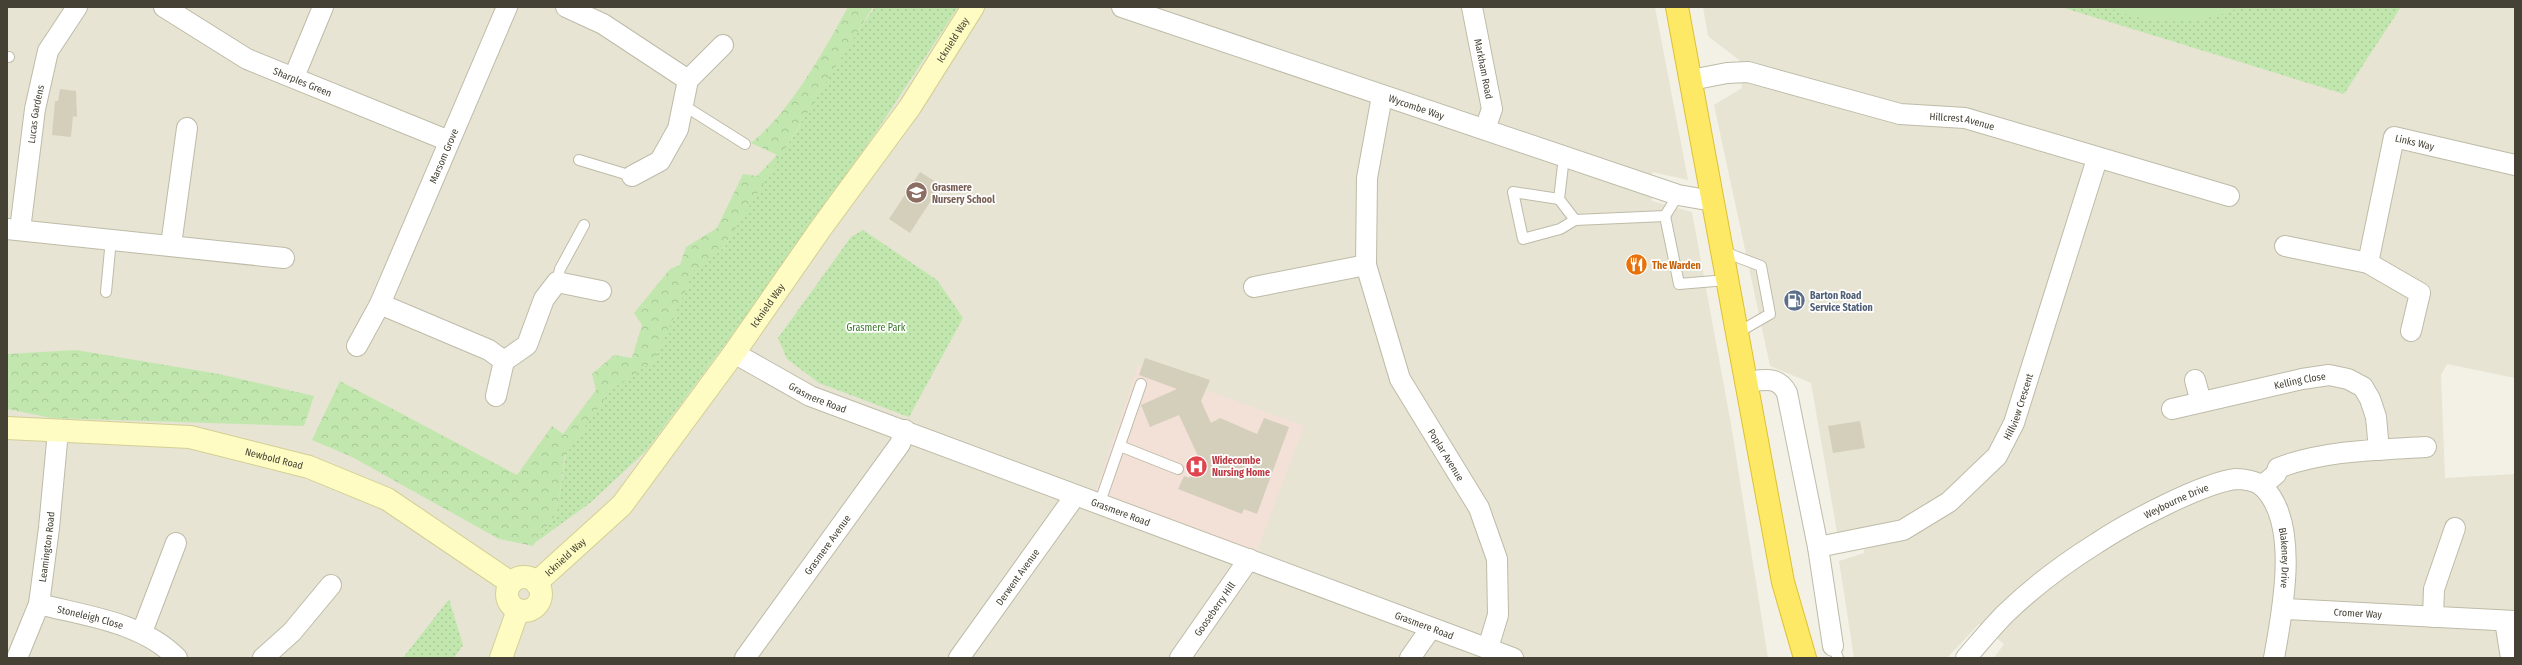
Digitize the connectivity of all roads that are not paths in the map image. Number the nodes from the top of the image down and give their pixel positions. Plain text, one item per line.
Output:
1 (77, 7) edge
2 (164, 7) edge
3 (323, 7) edge
4 (507, 7) edge
5 (566, 7) edge
6 (973, 7) edge
7 (1122, 7) edge
8 (1472, 7) edge
9 (1677, 7) edge
10 (723, 45) dead end
11 (294, 77) junction
12 (688, 80) junction
13 (1691, 80) junction
14 (1382, 96) junction
15 (683, 105) junction
16 (187, 128) dead end
17 (1485, 129) junction
18 (449, 141) junction
19 (745, 144) dead end
20 (1564, 157) junction
21 (2097, 159) junction
22 (579, 160) dead end
23 (2515, 165) edge
24 (632, 176) joint
25 (1678, 195) junction
26 (2229, 196) dead end
27 (1559, 199) junction
28 (1713, 201) junction
29 (1665, 216) junction
30 (1575, 220) junction
31 (584, 225) dead end
32 (14, 230) edge
33 (111, 239) junction
34 (171, 245) junction
35 (2285, 246) dead end
36 (1721, 247) junction
37 (284, 258) dead end
38 (2368, 263) junction
39 (1366, 265) junction
40 (1727, 280) junction
41 (557, 282) junction
42 (1254, 287) dead end
43 (601, 291) dead end
44 (106, 292) dead end
45 (380, 304) junction
46 (2411, 331) dead end
47 (1737, 333) junction
48 (357, 346) dead end
49 (734, 354) junction
50 (504, 361) junction
51 (2195, 380) dead end
52 (1746, 382) junction
53 (1141, 384) dead end
54 (496, 396) dead end
55 (2201, 402) junction
56 (2172, 409) dead end
57 (7, 428) edge
58 (905, 430) junction
59 (58, 431) junction
60 (1120, 446) junction
61 (2426, 447) dead end
62 (2379, 450) junction
63 (1178, 469) dead end
64 (2262, 486) junction
65 (1076, 496) junction
66 (1099, 505) junction
67 (2455, 528) dead end
68 (176, 543) dead end
69 (1818, 547) junction
70 (1249, 559) junction
71 (512, 583) junction
72 (536, 583) junction
73 (332, 585) dead end
74 (39, 604) junction
75 (2284, 609) junction
76 (518, 610) junction
77 (2433, 617) junction
78 (2510, 621) edge
79 (1431, 628) junction
80 (142, 632) junction
81 (1488, 648) junction
82 (1836, 652) edge
83 (17, 658) edge
84 (177, 658) edge
85 (262, 658) edge
86 (501, 658) edge
87 (745, 658) edge
88 (959, 658) edge
89 (1180, 658) edge
90 (1410, 658) edge
91 (1513, 658) edge
92 (1805, 658) edge
93 (1966, 658) edge
94 (2274, 658) edge
95 (2511, 658) edge

1 - 32 street, Lucas Gardens
2 - 11 street, Sharples Green
3 - 11 street
4 - 18 street, Marsom Grove
5 - 12 street
6 - 49 street, Icknield Way
7 - 14 street, Wycombe Way
8 - 17 street, Markham Road
9 - 13 highway
10 - 12 street
11 - 18 street, Sharples Green
12 - 15 street
13 - 21 street, Hillcrest Avenue
13 - 28 highway
14 - 17 street, Wycombe Way
14 - 39 street, Poplar Avenue
15 - 19 lane
15 - 24 street
16 - 34 street
17 - 20 street, Wycombe Way
18 - 45 street, Marsom Grove
20 - 25 street, Wycombe Way
20 - 27 lane
21 - 26 street, Hillcrest Avenue
21 - 69 street, Hillview Crescent
22 - 24 lane
23 - 38 street, Links Way
25 - 28 street, Wycombe Way
25 - 29 lane
27 - 30 lane
27 - 30 lane
28 - 36 highway
29 - 30 lane
29 - 40 lane
31 - 41 lane
32 - 33 street, Lucas Gardens
33 - 34 street, Lucas Gardens
33 - 44 lane
34 - 37 street, Lucas Gardens
35 - 38 street
36 - 40 highway
36 - 47 lane
38 - 46 street
39 - 42 street
39 - 81 street, Poplar Avenue
40 - 47 highway
41 - 43 street
41 - 50 street
45 - 48 street, Marsom Grove
45 - 50 street
47 - 52 highway
49 - 58 street, Grasmere Road
49 - 72 street, Icknield Way
50 - 54 street
51 - 55 street
52 - 69 street
52 - 92 highway
53 - 60 lane
55 - 56 street, Kelling Close
55 - 62 street, Kelling Close
57 - 59 street, Newbold Road
58 - 65 street, Grasmere Road
58 - 87 street, Grasmere Avenue
59 - 71 street, Newbold Road
59 - 74 street, Leamington Road
60 - 63 lane
60 - 66 lane
61 - 62 street
62 - 64 street
64 - 75 street, Blakeney Drive
64 - 93 street, Weybourne Drive
65 - 66 street, Grasmere Road
65 - 88 street, Derwent Avenue
66 - 70 street, Grasmere Road
67 - 77 street
68 - 80 street
69 - 82 street
70 - 79 street, Grasmere Road
70 - 89 street, Gooseberry Hill
71 - 72 street
71 - 76 street
72 - 76 street
73 - 85 street
74 - 80 street, Stoneleigh Close
74 - 83 street, Leamington Road
75 - 77 street, Cromer Way
75 - 94 street, Blakeney Drive
76 - 86 street
77 - 78 street, Cromer Way
78 - 95 street, Cromer Way
79 - 81 street, Grasmere Road
79 - 90 street
80 - 84 street, Stoneleigh Close
81 - 91 street, Grasmere Road

